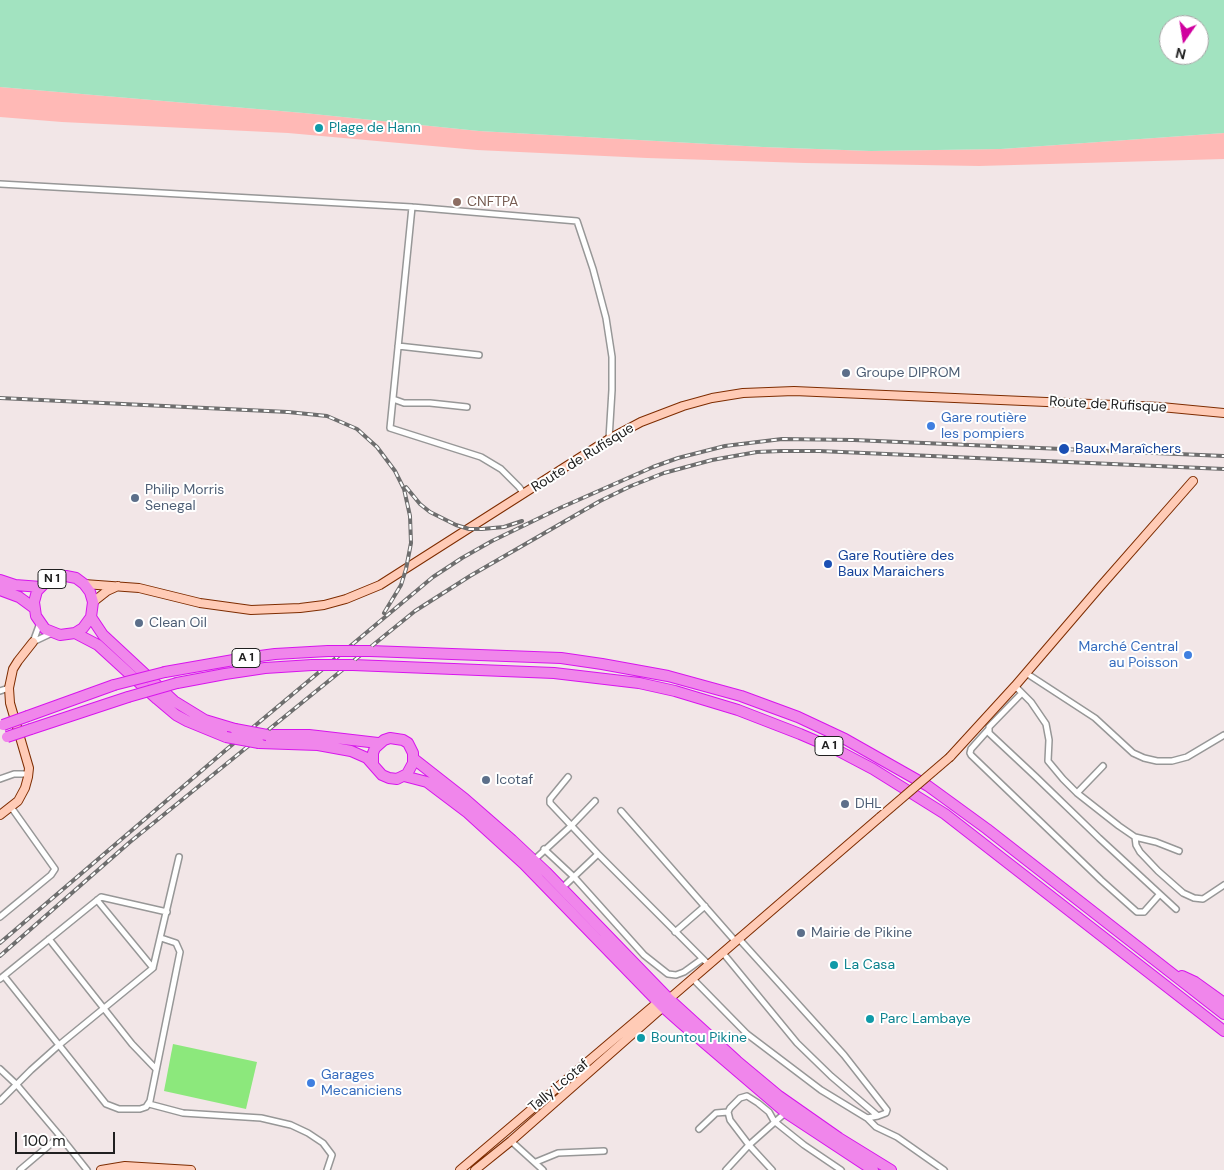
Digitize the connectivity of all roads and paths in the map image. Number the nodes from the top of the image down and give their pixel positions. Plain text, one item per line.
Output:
1 (0, 184) edge
2 (412, 207) junction
3 (398, 346) junction
4 (479, 355) dead end
5 (393, 399) junction
6 (467, 407) dead end
7 (1224, 413) edge
8 (609, 439) junction
9 (1193, 481) dead end
10 (524, 494) junction
11 (0, 580) edge
12 (84, 584) junction
13 (120, 585) junction
14 (41, 587) junction
15 (0, 590) edge
16 (93, 602) junction
17 (34, 608) junction
18 (91, 617) junction
19 (40, 623) junction
20 (52, 633) junction
21 (75, 633) junction
22 (33, 642) junction
23 (1026, 673) junction
24 (1015, 686) junction
25 (9, 688) junction
26 (0, 691) edge
27 (1022, 693) junction
28 (1, 725) edge
29 (988, 730) junction
30 (1224, 735) edge
31 (3, 737) edge
32 (378, 744) junction
33 (414, 759) junction
34 (373, 763) junction
35 (1103, 766) dead end
36 (28, 774) junction
37 (404, 776) junction
38 (568, 777) dead end
39 (0, 779) edge
40 (1077, 793) junction
41 (595, 801) dead end
42 (11, 807) junction
43 (621, 811) dead end
44 (0, 815) edge
45 (570, 826) junction
46 (1135, 837) junction
47 (544, 849) junction
48 (1179, 851) dead end
49 (598, 854) junction
50 (179, 857) dead end
51 (533, 860) junction
52 (574, 877) junction
53 (1224, 885) edge
54 (562, 888) junction
55 (1160, 895) junction
56 (97, 900) junction
57 (704, 906) junction
58 (1176, 908) dead end
59 (166, 912) junction
60 (0, 917) edge
61 (676, 932) junction
62 (161, 938) junction
63 (49, 939) junction
64 (738, 941) junction
65 (722, 953) junction
66 (702, 959) junction
67 (709, 965) junction
68 (153, 968) junction
69 (1172, 972) junction
70 (2, 977) edge
71 (693, 979) junction
72 (664, 1003) junction
73 (1224, 1003) edge
74 (104, 1009) junction
75 (1224, 1014) edge
76 (1224, 1031) edge
77 (59, 1045) junction
78 (0, 1069) edge
79 (156, 1069) junction
80 (17, 1085) junction
81 (0, 1101) edge
82 (149, 1104) junction
83 (728, 1112) junction
84 (786, 1112) junction
85 (878, 1116) junction
86 (867, 1118) junction
87 (774, 1121) junction
88 (698, 1129) dead end
89 (60, 1136) junction
90 (511, 1142) junction
91 (749, 1145) junction
92 (604, 1151) dead end
93 (536, 1162) junction
94 (833, 1168) edge
95 (20, 1170) edge
96 (87, 1170) edge
97 (102, 1170) edge
98 (191, 1170) edge
99 (328, 1170) edge
100 (460, 1170) edge
101 (475, 1170) edge
102 (543, 1170) edge
103 (726, 1170) edge
104 (772, 1170) edge
105 (841, 1170) edge
106 (873, 1170) edge
107 (891, 1170) edge
108 (944, 1170) edge

1 - 2 street
2 - 3 street
2 - 8 street
3 - 4 street
3 - 5 street
5 - 6 street
5 - 10 street
7 - 8 street, Route de Rufisque / N 1
8 - 10 street, Route de Rufisque / N 1
9 - 23 street
10 - 13 street, Route de Rufisque / N 1
11 - 14 highway, N 1
12 - 13 street, Route de Rufisque / N 1
12 - 14 highway, N 1
12 - 16 highway, N 1
13 - 16 street
14 - 17 highway, N 1
15 - 17 highway, N 1
16 - 18 highway
17 - 19 highway, N 1
18 - 21 highway
18 - 32 highway, bridge
19 - 20 highway, N 1
19 - 22 street
20 - 21 highway
20 - 22 street
21 - 34 highway, bridge
22 - 25 street
23 - 24 street
23 - 30 street
24 - 27 street
24 - 64 street, bridge
25 - 26 street
25 - 36 street
27 - 29 street
27 - 40 street
28 - 69 highway, A 1, bridge
29 - 55 street
29 - 55 street
31 - 76 highway, A 1, bridge
32 - 33 highway
32 - 34 highway
33 - 37 highway
33 - 51 highway
34 - 37 highway
35 - 40 street
36 - 39 street
36 - 42 street
37 - 72 highway
38 - 45 street
40 - 46 street
41 - 45 street
42 - 44 street
42 - 60 street
43 - 57 street
45 - 47 street
45 - 49 street
46 - 48 street
46 - 53 street
47 - 51 street
47 - 52 street
49 - 52 street
49 - 61 street
50 - 59 street
51 - 54 highway
52 - 54 street
52 - 66 street
54 - 72 highway
55 - 58 street
56 - 59 street
56 - 63 street
56 - 68 street
57 - 61 street
57 - 64 street
59 - 62 street
61 - 66 street
62 - 68 street
62 - 79 street
63 - 70 street
63 - 74 street
64 - 65 street
64 - 85 street
65 - 67 street
65 - 85 street
66 - 67 street
67 - 71 street
68 - 74 street
69 - 73 highway
69 - 75 highway, A 1
70 - 77 street
71 - 72 street
71 - 86 street
72 - 84 highway
72 - 90 street, Tally Lcotaf
72 - 100 street, Tally Lcotaf
72 - 107 highway
74 - 77 street
74 - 79 street
77 - 80 street
77 - 82 street
78 - 80 street
79 - 82 street
80 - 81 street
80 - 89 street
82 - 99 street
83 - 87 street
83 - 88 street
83 - 91 street
84 - 87 street
84 - 106 highway
85 - 86 street
86 - 108 street
87 - 91 street
87 - 94 street
89 - 95 street
89 - 96 street
90 - 93 street
90 - 101 street, Tally Lcotaf
91 - 103 street
91 - 104 street
92 - 93 street
93 - 102 street
94 - 105 street
97 - 98 street

